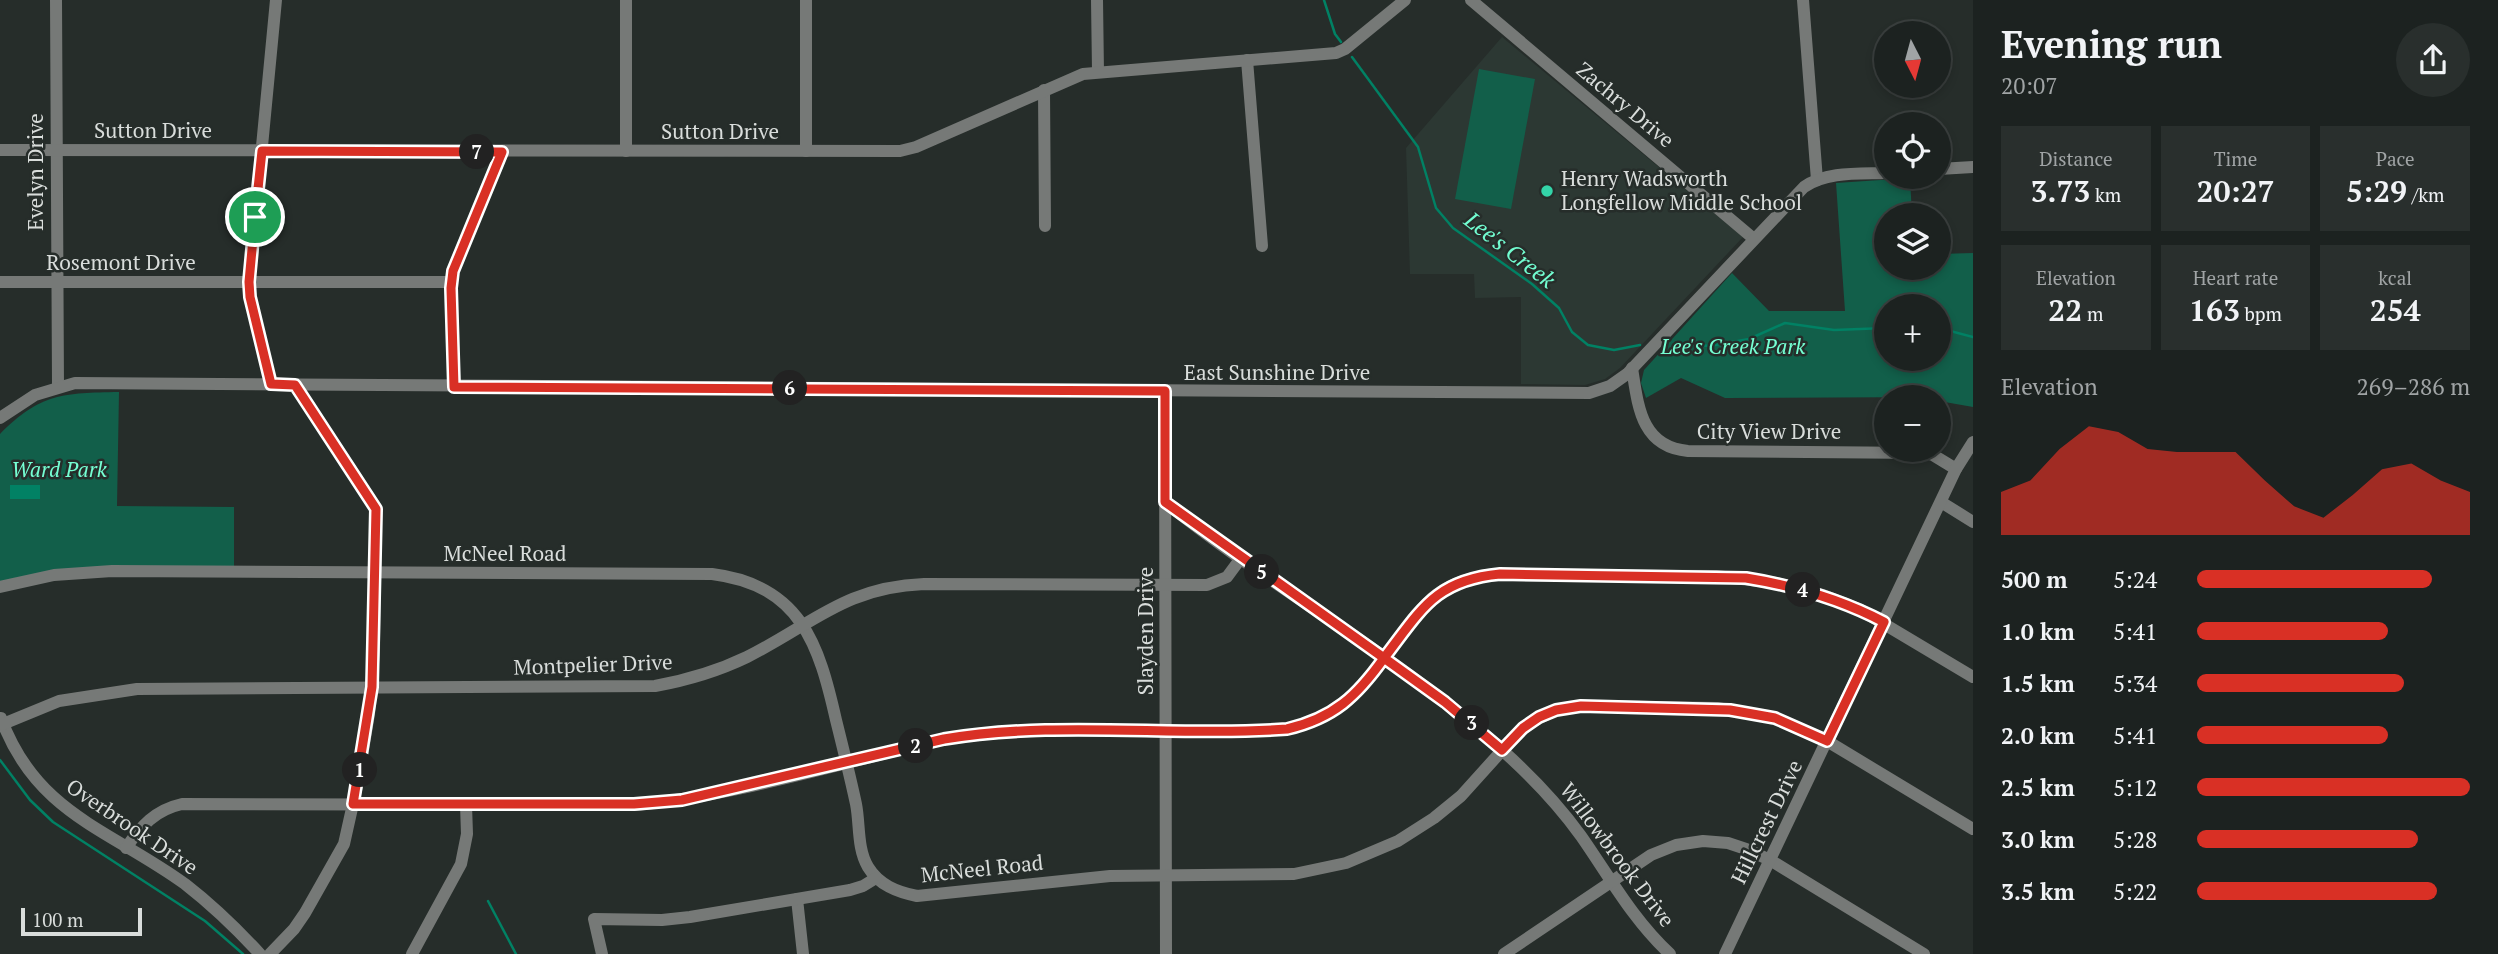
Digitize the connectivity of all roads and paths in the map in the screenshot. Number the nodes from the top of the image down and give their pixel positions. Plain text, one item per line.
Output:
1 (55, 0) edge
2 (276, 0) edge
3 (626, 0) edge
4 (806, 0) edge
5 (1097, 0) edge
6 (1405, 0) edge
7 (1471, 0) edge
8 (1803, 0) edge
9 (1247, 60) junction
10 (1098, 72) junction
11 (1044, 90) junction
12 (0, 150) edge
13 (55, 150) junction
14 (262, 151) junction
15 (626, 151) junction
16 (806, 151) junction
17 (502, 152) junction
18 (1973, 167) edge
19 (1951, 168) edge
20 (1874, 174) edge
21 (1816, 180) junction
22 (1045, 226) dead end
23 (1754, 239) junction
24 (1262, 246) dead end
25 (0, 282) edge
26 (56, 282) junction
27 (249, 282) junction
28 (452, 282) junction
29 (1632, 368) junction
30 (271, 384) junction
31 (295, 385) junction
32 (58, 386) junction
33 (454, 387) junction
34 (1165, 391) junction
35 (0, 418) edge
36 (1973, 442) edge
37 (1956, 470) junction
38 (1165, 502) junction
39 (1941, 502) junction
40 (1973, 522) edge
41 (1241, 558) junction
42 (375, 573) junction
43 (1165, 584) junction
44 (0, 587) edge
45 (1884, 622) junction
46 (802, 624) junction
47 (1384, 658) junction
48 (1973, 677) edge
49 (372, 687) junction
50 (1, 721) edge
51 (1165, 730) junction
52 (1827, 741) junction
53 (1502, 750) junction
54 (846, 762) junction
55 (353, 804) junction
56 (466, 805) junction
57 (1973, 829) edge
58 (126, 848) junction
59 (1770, 860) junction
60 (1166, 875) junction
61 (876, 878) junction
62 (1612, 882) junction
63 (797, 899) junction
64 (260, 954) edge
65 (270, 954) edge
66 (412, 954) edge
67 (602, 954) edge
68 (803, 954) edge
69 (1166, 954) edge
70 (1504, 954) edge
71 (1670, 954) edge
72 (1725, 954) edge
73 (1924, 954) edge

1 - 13 street, Evelyn Drive
2 - 14 street
3 - 15 street
4 - 16 street
5 - 10 street
6 - 9 street, Sutton Drive
7 - 23 street, Zachry Drive
8 - 21 street
9 - 10 street, Sutton Drive
9 - 24 street
10 - 11 street, Sutton Drive
11 - 16 street, Sutton Drive
11 - 22 street
12 - 13 street, Sutton Drive
13 - 14 street, Sutton Drive
13 - 26 street, Evelyn Drive
14 - 17 street, Sutton Drive
14 - 27 street
15 - 16 street, Sutton Drive
15 - 17 street, Sutton Drive
17 - 28 street
18 - 19 street
20 - 21 street
21 - 23 street, East Sunshine Drive
23 - 29 street, East Sunshine Drive
25 - 26 street, Rosemont Drive
26 - 27 street, Rosemont Drive
26 - 32 street, Evelyn Drive
27 - 28 street, Rosemont Drive
27 - 30 street
28 - 33 street
29 - 34 street, East Sunshine Drive
29 - 37 street, City View Drive
30 - 31 street, East Sunshine Drive
30 - 32 street, East Sunshine Drive
31 - 33 street, East Sunshine Drive
31 - 42 street
32 - 35 street, East Sunshine Drive
33 - 34 street, East Sunshine Drive
34 - 38 street, Slayden Drive
36 - 37 street, Hillcrest Drive
37 - 39 street, Hillcrest Drive
38 - 41 street, Willowbrook Drive
38 - 43 street, Slayden Drive
39 - 40 street
39 - 45 street, Hillcrest Drive
41 - 43 street, Montpelier Drive
41 - 47 street, Willowbrook Drive
42 - 44 street, McNeel Road
42 - 46 street, McNeel Road
42 - 49 street
43 - 46 street, Montpelier Drive
43 - 51 street, Slayden Drive
45 - 47 street
45 - 48 street
45 - 52 street, Hillcrest Drive
46 - 49 street, Montpelier Drive
46 - 54 street, McNeel Road
47 - 51 street
47 - 53 street, Willowbrook Drive
49 - 50 street, Montpelier Drive
49 - 55 street
50 - 58 street, Overbrook Drive
51 - 54 street
51 - 60 street, Slayden Drive
52 - 53 street, McNeel Road
52 - 57 street, McNeel Road
52 - 59 street, Hillcrest Drive
53 - 60 street, McNeel Road
53 - 62 street, Willowbrook Drive
54 - 56 street
54 - 61 street, McNeel Road
55 - 56 street
55 - 58 street
55 - 65 street
56 - 66 street
58 - 64 street, Overbrook Drive
59 - 62 street
59 - 72 street, Hillcrest Drive
59 - 73 street
60 - 61 street, McNeel Road
60 - 69 street, Slayden Drive
61 - 63 street
62 - 70 street
62 - 71 street, Willowbrook Drive
63 - 67 street
63 - 68 street

